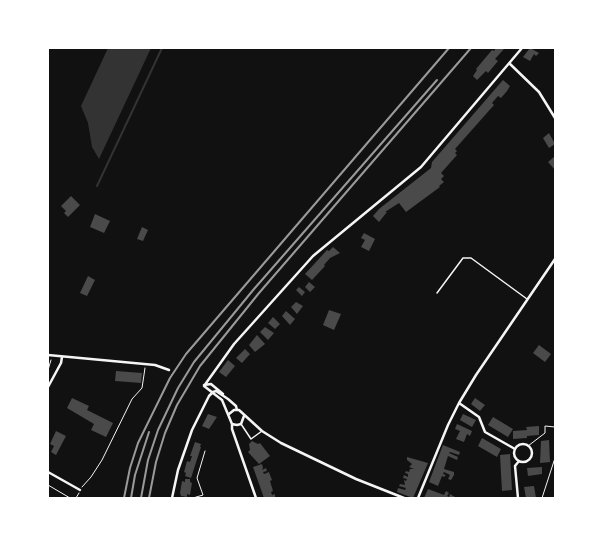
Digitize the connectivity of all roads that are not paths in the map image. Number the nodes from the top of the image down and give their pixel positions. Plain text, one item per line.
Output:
1 (522, 48) edge
2 (509, 63) junction
3 (555, 118) edge
4 (555, 259) edge
5 (437, 293) dead end
6 (528, 299) junction
7 (48, 355) edge
8 (62, 356) junction
9 (169, 370) dead end
10 (204, 386) junction
11 (48, 387) edge
12 (213, 392) junction
13 (228, 399) junction
14 (459, 403) junction
15 (237, 410) junction
16 (229, 414) junction
17 (244, 416) junction
18 (232, 424) junction
19 (241, 424) junction
20 (262, 431) junction
21 (515, 449) junction
22 (519, 460) junction
23 (48, 472) edge
24 (80, 490) road end
25 (172, 498) edge
26 (256, 498) edge
27 (404, 498) edge
28 (418, 498) edge
29 (518, 498) edge

1 - 2 street
2 - 3 street
2 - 10 street
4 - 6 street
5 - 6 lane
6 - 14 street
7 - 8 street
8 - 9 street
8 - 11 street
10 - 12 street
10 - 13 street
12 - 13 street
12 - 16 street
12 - 25 street
13 - 15 street
14 - 21 street
14 - 28 street
15 - 16 street
15 - 17 street
16 - 18 street
17 - 19 street
17 - 20 street
18 - 19 street
18 - 26 street
19 - 20 lane
20 - 27 street
21 - 22 street
21 - 22 street
22 - 29 street
23 - 24 street

